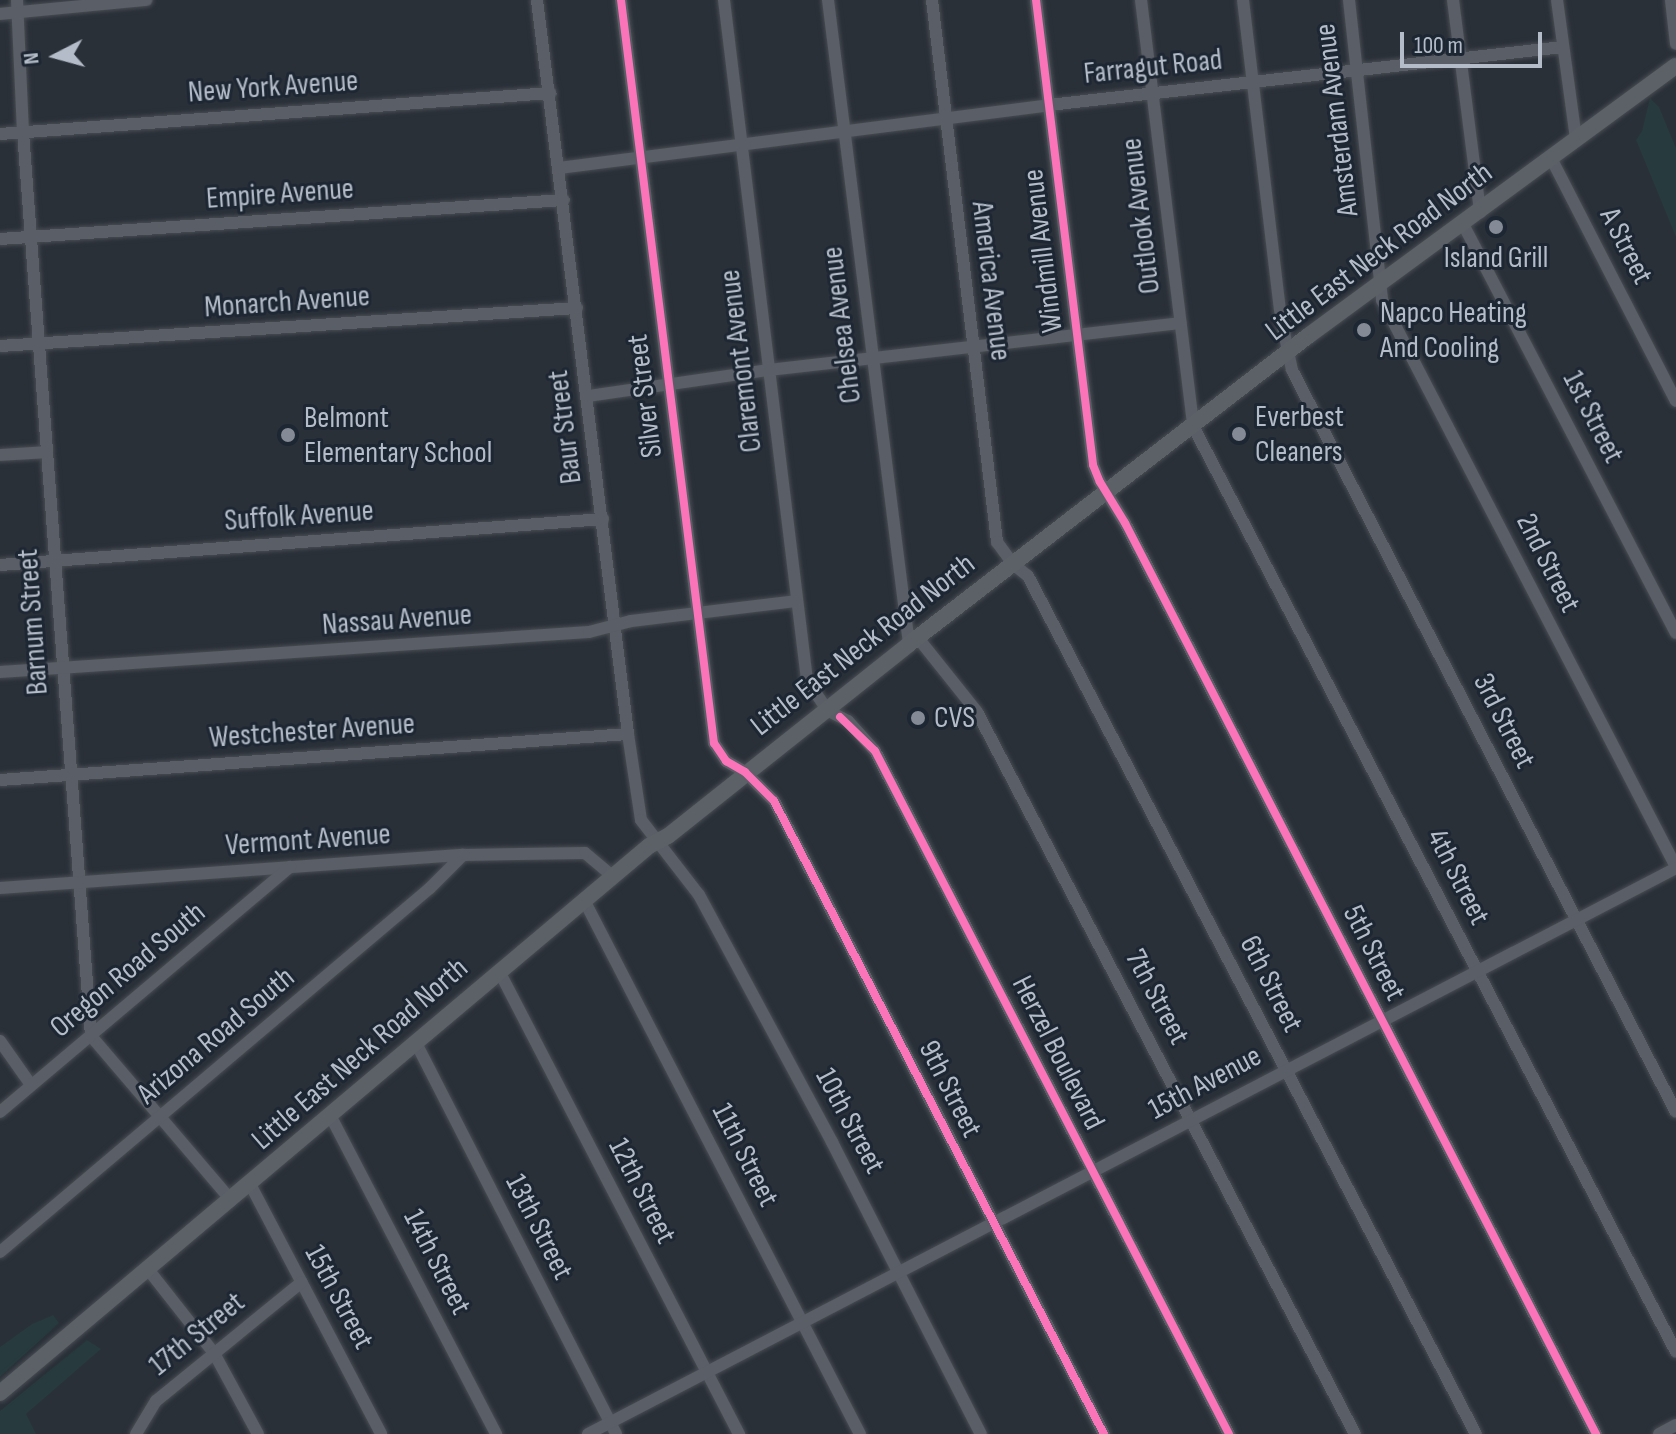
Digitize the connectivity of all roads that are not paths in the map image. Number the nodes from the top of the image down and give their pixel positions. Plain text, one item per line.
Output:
1 (146, 0) edge
2 (537, 0) edge
3 (621, 0) edge
4 (724, 0) edge
5 (828, 0) edge
6 (932, 0) edge
7 (1036, 0) edge
8 (1141, 0) edge
9 (1243, 0) edge
10 (1349, 0) edge
11 (1453, 0) edge
12 (1557, 0) edge
13 (1671, 0) edge
14 (16, 6) edge
15 (0, 14) edge
16 (1676, 44) edge
17 (1563, 47) junction
18 (1460, 59) junction
19 (1676, 66) edge
20 (1356, 70) junction
21 (1253, 82) junction
22 (550, 93) junction
23 (1152, 93) junction
24 (1049, 105) junction
25 (945, 119) junction
26 (23, 132) junction
27 (844, 132) junction
28 (0, 134) edge
29 (1576, 138) junction
30 (742, 143) junction
31 (639, 157) junction
32 (1551, 158) junction
33 (559, 168) junction
34 (564, 200) junction
35 (1480, 212) junction
36 (1463, 224) junction
37 (0, 239) edge
38 (30, 239) junction
39 (1381, 282) junction
40 (577, 308) junction
41 (1180, 323) junction
42 (1077, 334) junction
43 (38, 345) junction
44 (0, 346) edge
45 (973, 347) junction
46 (1288, 354) junction
47 (871, 358) junction
48 (768, 370) junction
49 (668, 385) junction
50 (588, 396) junction
51 (1676, 401) edge
52 (1193, 426) junction
53 (46, 452) junction
54 (0, 455) edge
55 (1105, 495) junction
56 (603, 519) junction
57 (55, 561) junction
58 (1013, 564) junction
59 (0, 565) edge
60 (796, 601) junction
61 (695, 612) junction
62 (615, 627) junction
63 (1676, 633) edge
64 (913, 641) junction
65 (63, 668) junction
66 (0, 672) edge
67 (827, 710) junction
68 (628, 734) junction
69 (745, 772) junction
70 (69, 775) junction
71 (0, 780) edge
72 (658, 841) junction
73 (463, 855) junction
74 (290, 867) junction
75 (1676, 867) edge
76 (612, 876) junction
77 (78, 883) junction
78 (0, 888) edge
79 (584, 900) junction
80 (1577, 918) junction
81 (499, 971) junction
82 (1477, 971) junction
83 (1381, 1020) junction
84 (91, 1036) junction
85 (0, 1041) edge
86 (416, 1043) junction
87 (1286, 1070) junction
88 (31, 1085) junction
89 (0, 1112) edge
90 (1676, 1112) edge
91 (330, 1115) junction
92 (162, 1116) junction
93 (1192, 1120) junction
94 (1091, 1171) junction
95 (250, 1184) junction
96 (231, 1200) junction
97 (992, 1223) junction
98 (0, 1252) edge
99 (147, 1268) junction
100 (899, 1271) junction
101 (302, 1282) junction
102 (801, 1322) junction
103 (1676, 1352) edge
104 (214, 1353) junction
105 (707, 1372) junction
106 (0, 1393) edge
107 (1676, 1425) edge
108 (613, 1428) edge
109 (136, 1434) edge
110 (258, 1434) edge
111 (381, 1434) edge
112 (496, 1434) edge
113 (588, 1434) edge
114 (739, 1434) edge
115 (860, 1434) edge
116 (981, 1434) edge
117 (1104, 1434) edge
118 (1229, 1434) edge
119 (1355, 1434) edge
120 (1476, 1434) edge
121 (1596, 1434) edge
122 (1659, 1434) edge

1 - 14 street
2 - 22 street, Baur Street
3 - 31 street, Silver Street
4 - 30 street, Claremont Avenue
5 - 27 street, Chelsea Avenue
6 - 25 street, America Avenue
7 - 24 street, Windmill Avenue
8 - 23 street, Outlook Avenue
9 - 21 street, 3rd Street
10 - 20 street, Amsterdam Avenue
11 - 18 street
12 - 17 street
13 - 16 street
14 - 15 street
14 - 26 street, Barnum Street
17 - 18 street, Farragut Road
17 - 29 street
18 - 20 street, Farragut Road
18 - 35 street
19 - 29 main road, Little East Neck Road North
20 - 21 street, Farragut Road
20 - 39 street, Amsterdam Avenue
21 - 23 street, Farragut Road
21 - 46 street, 3rd Street
22 - 26 street, New York Avenue
22 - 33 street, Baur Street
23 - 24 street, Farragut Road
23 - 41 street, Outlook Avenue
24 - 25 street, Farragut Road
24 - 42 street, Windmill Avenue
25 - 27 street, Farragut Road
25 - 45 street, America Avenue
26 - 28 street, New York Avenue
26 - 38 street, Barnum Street
27 - 30 street, Farragut Road
27 - 47 street, Chelsea Avenue
29 - 32 main road, Little East Neck Road North
30 - 31 street, Farragut Road
30 - 48 street, Claremont Avenue
31 - 33 street, Farragut Road
31 - 49 street, Silver Street
32 - 35 main road, Little East Neck Road North
32 - 51 street, A Street
33 - 34 street, Baur Street
34 - 38 street, Empire Avenue
34 - 40 street, Baur Street
35 - 36 main road, Little East Neck Road North
36 - 39 main road, Little East Neck Road North
36 - 63 street, 1st Street
37 - 38 street, Empire Avenue
38 - 43 street, Barnum Street
39 - 46 main road, Little East Neck Road North
39 - 75 street, 2nd Street
40 - 43 street, Monarch Avenue
40 - 50 street, Baur Street
41 - 42 street
41 - 52 street, Outlook Avenue
42 - 45 street
42 - 55 street, Windmill Avenue
43 - 44 street, Monarch Avenue
43 - 53 street, Barnum Street
45 - 47 street
45 - 58 street, America Avenue
46 - 52 main road, Little East Neck Road North
46 - 80 street, 3rd Street
47 - 48 street
47 - 64 street, Chelsea Avenue
48 - 49 street
48 - 60 street, Claremont Avenue
49 - 50 street
49 - 61 street, Silver Street
50 - 56 street, Baur Street
52 - 55 main road, Little East Neck Road North
52 - 82 street, 4th Street
53 - 54 street
53 - 57 street, Barnum Street
55 - 58 main road, Little East Neck Road North
55 - 83 street, 5th Street
56 - 57 street, Suffolk Avenue
56 - 62 street, Baur Street
57 - 59 street, Suffolk Avenue
57 - 65 street, Barnum Street
58 - 64 main road, Little East Neck Road North
58 - 87 street, 6th Street
60 - 61 street, Nassau Avenue
60 - 67 street, Claremont Avenue
61 - 62 street, Nassau Avenue
61 - 69 street, Silver Street
62 - 65 street, Nassau Avenue
62 - 68 street, Baur Street
64 - 67 main road, Little East Neck Road North
64 - 93 street, 7th Street
65 - 66 street, Nassau Avenue
65 - 70 street, Barnum Street
67 - 69 main road, Little East Neck Road North
67 - 94 street, Herzel Boulevard
68 - 70 street, Westchester Avenue
68 - 72 street, Baur Street
69 - 72 main road, Little East Neck Road North
69 - 97 street, 9th Street
70 - 71 street, Westchester Avenue
70 - 77 street, Barnum Street
72 - 76 main road, Little East Neck Road North
72 - 100 street, 10th Street
73 - 74 street, Vermont Avenue
73 - 76 street, Vermont Avenue
73 - 92 street, Arizona Road South
74 - 77 street, Vermont Avenue
74 - 84 street, Oregon Road South
75 - 80 street, 15th Avenue
76 - 79 main road, Little East Neck Road North
77 - 78 street, Vermont Avenue
77 - 84 street, Barnum Street
79 - 81 main road, Little East Neck Road North
79 - 102 street, 11th Street
80 - 82 street, 15th Avenue
80 - 90 street, 3rd Street
81 - 86 main road, Little East Neck Road North
81 - 105 street, 12th Street
82 - 83 street, 15th Avenue
82 - 103 street, 4th Street
83 - 87 street, 15th Avenue
83 - 121 street, 5th Street
84 - 88 street, Oregon Road South
84 - 92 street
85 - 88 street
86 - 91 main road, Little East Neck Road North
86 - 108 street, 13th Street
87 - 93 street, 15th Avenue
87 - 120 street, 6th Street
88 - 89 street, Oregon Road South
91 - 95 main road, Little East Neck Road North
91 - 112 street, 14th Street
92 - 96 street
92 - 98 street, Arizona Road South
93 - 94 street, 15th Avenue
93 - 119 street, 7th Street
94 - 97 street, 15th Avenue
94 - 118 street, Herzel Boulevard
95 - 96 main road, Little East Neck Road North
95 - 101 street, 15th Street
96 - 99 main road, Little East Neck Road North
97 - 100 street, 15th Avenue
97 - 117 street, 9th Street
99 - 104 street
99 - 106 main road, Little East Neck Road North
100 - 102 street, 15th Avenue
100 - 116 street, 10th Street
101 - 104 street, 17th Street
101 - 111 street, 15th Street
102 - 105 street, 15th Avenue
102 - 115 street, 11th Street
104 - 109 street, 17th Street
104 - 110 street
105 - 108 street, 15th Avenue
105 - 114 street, 12th Street
107 - 122 street
108 - 113 street, 15th Avenue

